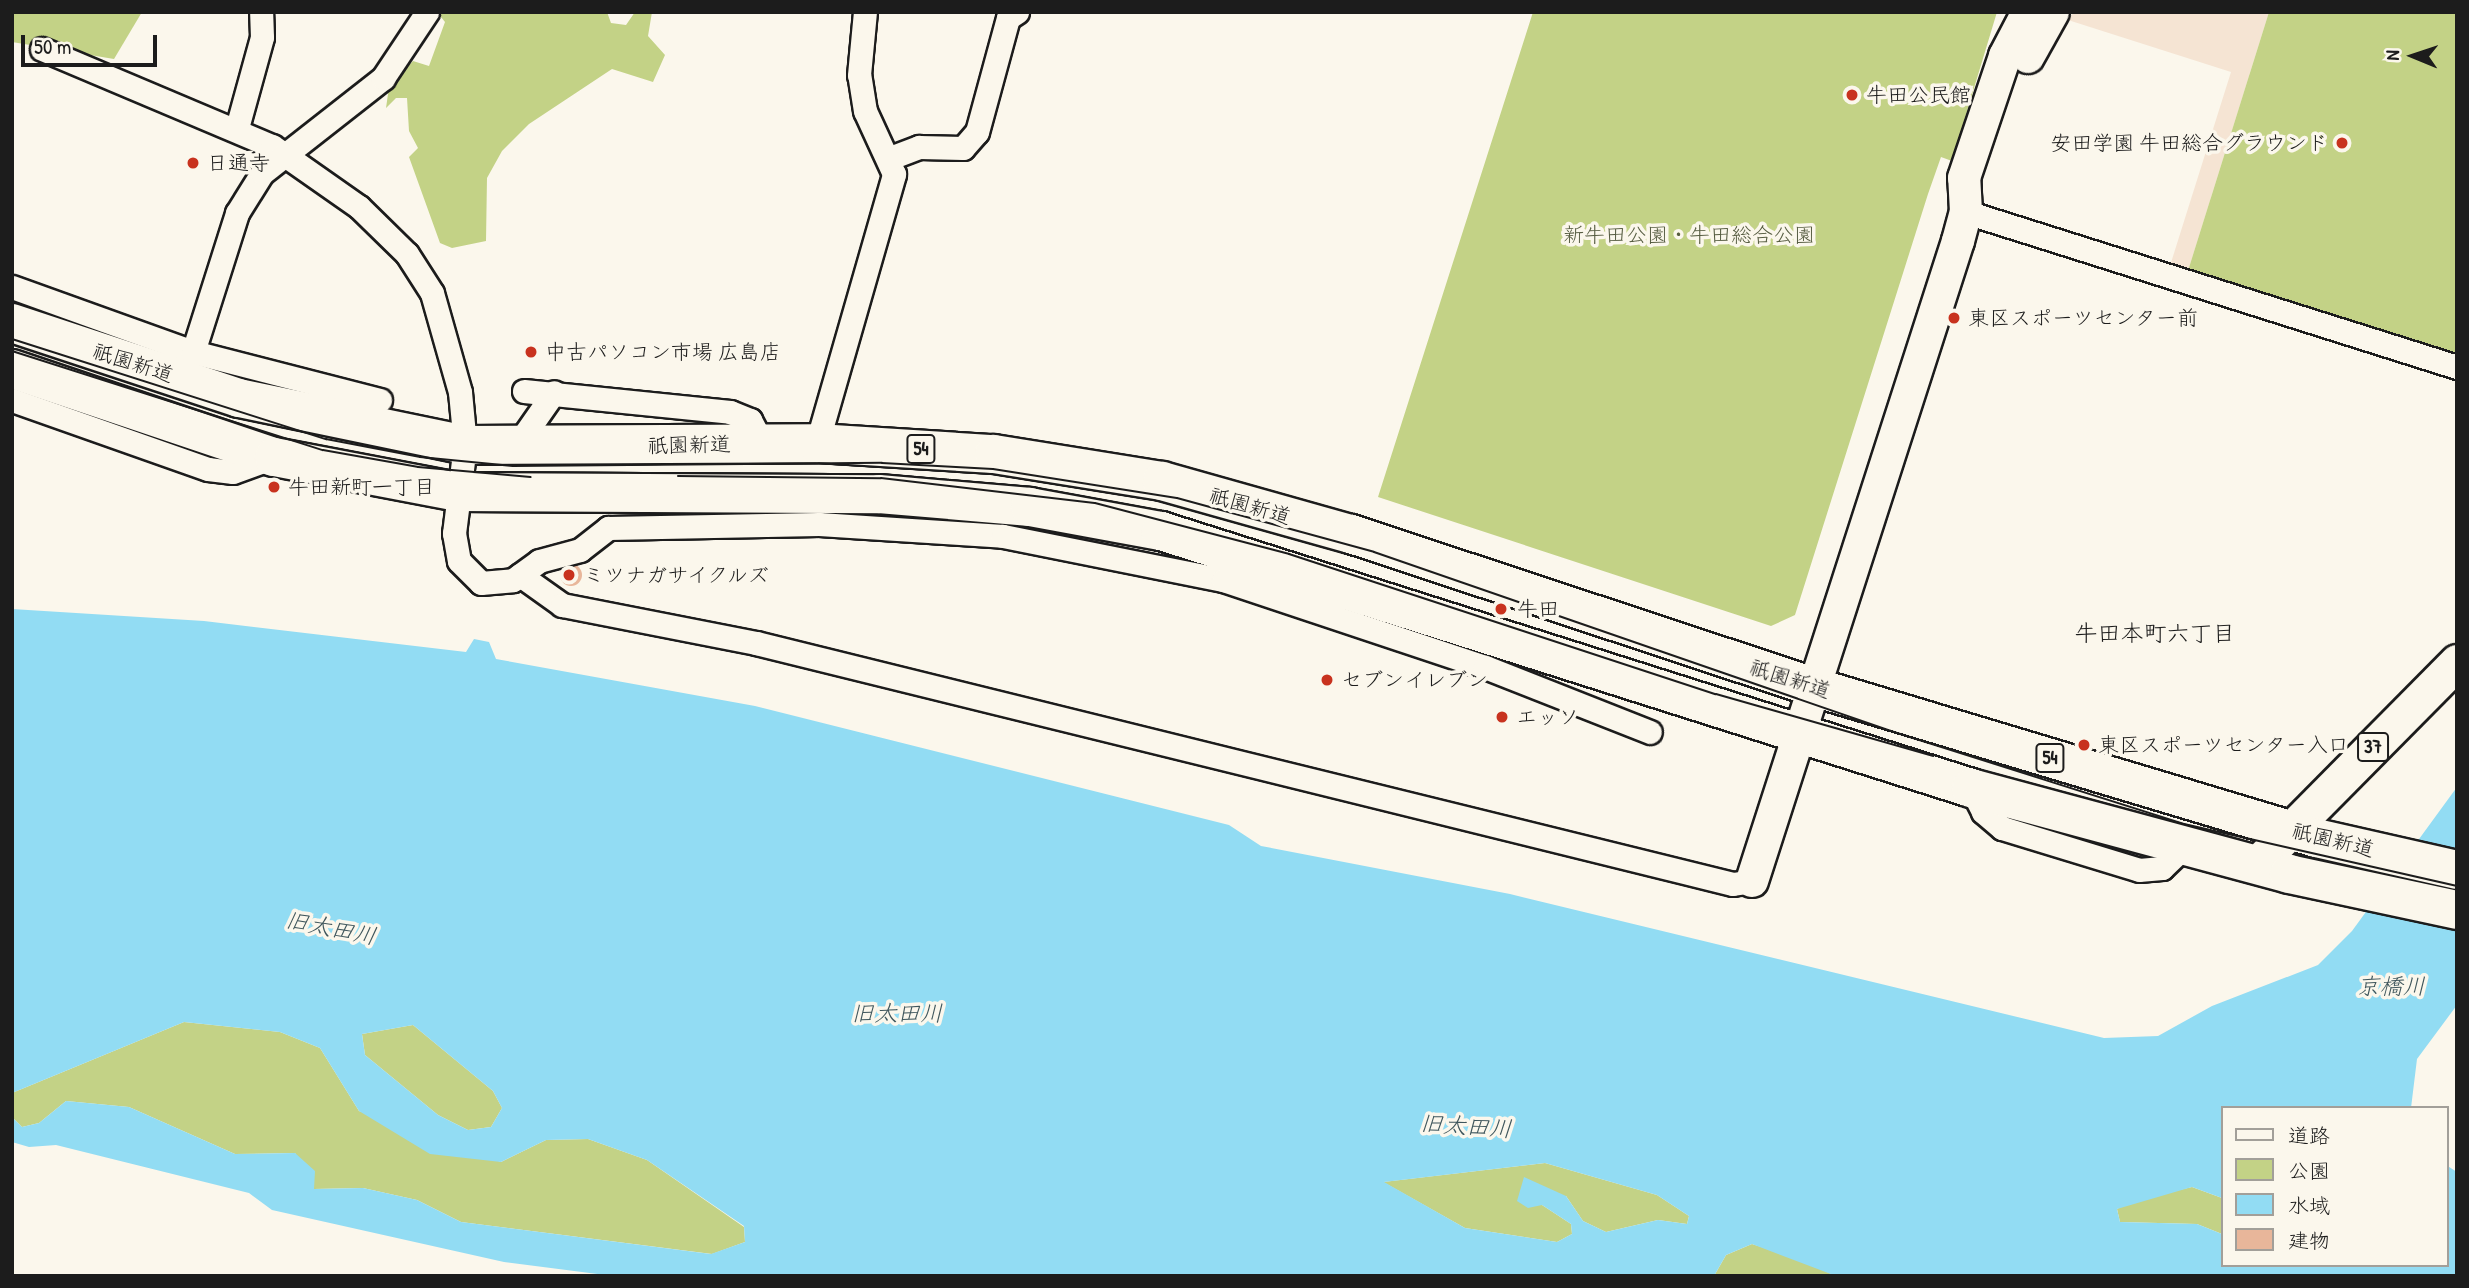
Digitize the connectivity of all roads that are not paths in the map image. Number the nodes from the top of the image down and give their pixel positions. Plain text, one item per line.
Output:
1 (261, 12) edge
2 (427, 12) edge
3 (864, 12) edge
4 (1017, 12) edge
5 (2028, 12) edge
6 (2053, 12) edge
7 (42, 48) dead end
8 (237, 128) junction
9 (281, 153) junction
10 (890, 158) junction
11 (1966, 212) junction
12 (12, 287) edge
13 (12, 323) edge
14 (193, 352) junction
15 (2457, 367) edge
16 (12, 369) edge
17 (278, 391) junction
18 (524, 391) dead end
19 (554, 392) junction
20 (12, 400) edge
21 (380, 400) dead end
22 (92, 414) junction
23 (817, 443) junction
24 (763, 444) junction
25 (465, 445) junction
26 (515, 448) junction
27 (457, 492) junction
28 (695, 495) junction
29 (1030, 507) junction
30 (726, 523) junction
31 (1003, 536) junction
32 (520, 575) junction
33 (1325, 579) junction
34 (1293, 603) junction
35 (2457, 662) edge
36 (1605, 674) junction
37 (1814, 687) junction
38 (1555, 692) junction
39 (1650, 732) dead end
40 (1799, 733) junction
41 (2305, 834) junction
42 (2257, 864) junction
43 (2457, 870) edge
44 (1752, 881) joint
45 (2457, 910) edge

1 - 8 street
2 - 9 street
3 - 10 street
4 - 10 street
5 - 11 street
6 - 11 street
7 - 8 street
8 - 9 street
9 - 14 street
9 - 25 street
10 - 23 street
11 - 15 street
11 - 37 street
12 - 14 street
13 - 17 highway, 祇園新道 / 54
14 - 17 street
16 - 22 highway, 祇園新道 / 54
17 - 21 street
17 - 25 highway, 祇園新道 / 54
18 - 19 street
19 - 24 street
19 - 26 street
20 - 22 street
22 - 27 highway, 祇園新道 / 54
23 - 24 highway, 祇園新道 / 54
23 - 37 highway, 祇園新道 / 54
24 - 26 highway, 祇園新道 / 54
25 - 26 highway, 祇園新道 / 54
25 - 27 street
27 - 28 highway, 祇園新道 / 54
27 - 32 street
28 - 29 highway, 祇園新道 / 54
28 - 30 street
29 - 31 street
29 - 33 highway, 祇園新道 / 54
30 - 31 street
30 - 32 street
31 - 34 street
32 - 44 street
33 - 34 street
33 - 36 highway, 祇園新道 / 54
34 - 38 street
35 - 41 main road, 37
36 - 38 street
36 - 40 highway, 祇園新道 / 54
37 - 40 street
37 - 41 highway, 祇園新道 / 54
38 - 39 street
40 - 42 highway, 祇園新道 / 54
40 - 44 street
41 - 42 main road, 37
41 - 43 highway, 祇園新道 / 54
42 - 45 highway, 祇園新道 / 54

